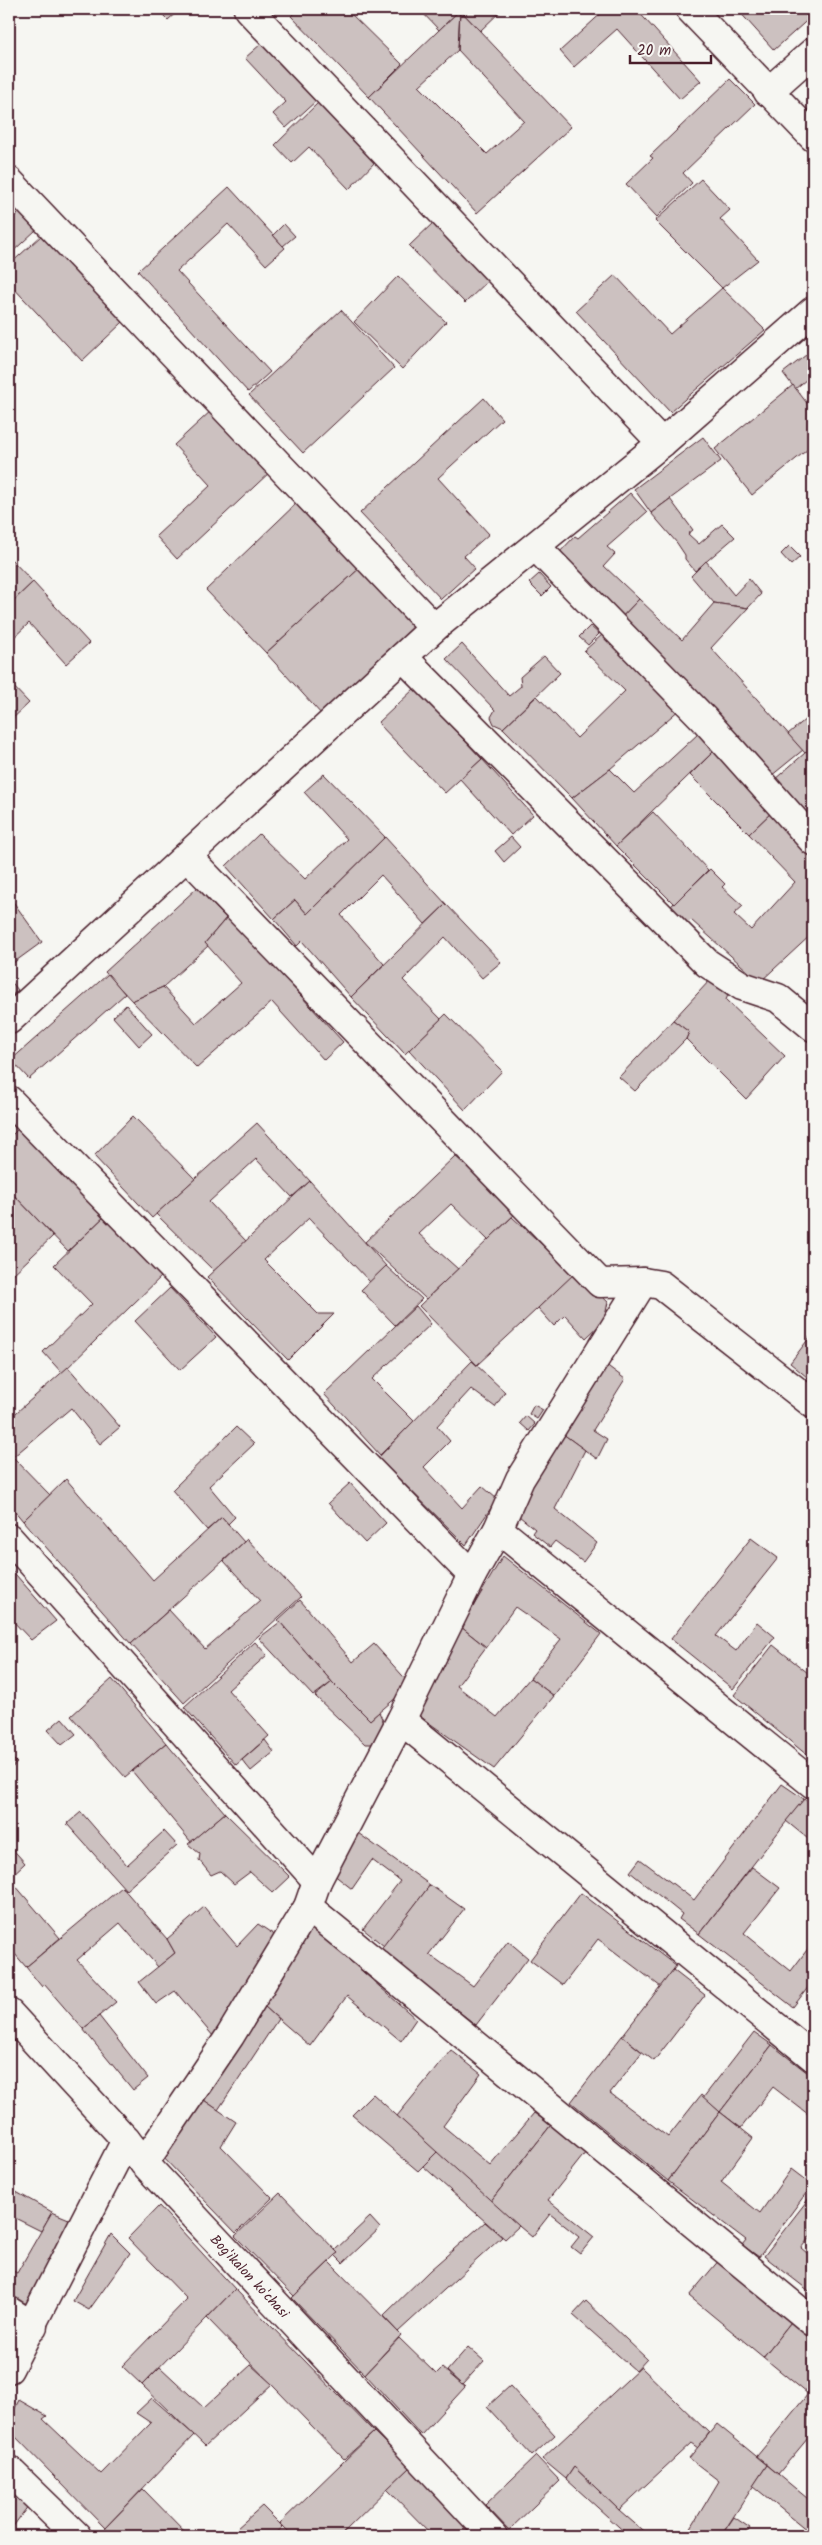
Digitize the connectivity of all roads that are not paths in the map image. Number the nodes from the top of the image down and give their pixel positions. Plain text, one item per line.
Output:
1 (248, 9) edge
2 (690, 9) edge
3 (813, 52) edge
4 (768, 92) junction
5 (813, 137) edge
6 (9, 181) edge
7 (813, 311) edge
8 (662, 443) junction
9 (536, 547) junction
10 (434, 628) junction
11 (403, 657) junction
12 (813, 841) edge
13 (187, 856) junction
14 (9, 1020) edge
15 (813, 1027) edge
16 (9, 1100) edge
17 (643, 1282) junction
18 (813, 1404) edge
19 (498, 1530) junction
20 (9, 1538) edge
21 (472, 1575) junction
22 (401, 1720) junction
23 (813, 1784) edge
24 (317, 1881) junction
25 (308, 1907) junction
26 (9, 2013) edge
27 (813, 2057) edge
28 (126, 2140) junction
29 (144, 2163) junction
30 (9, 2311) edge
31 (813, 2322) edge
32 (33, 2326) junction
33 (9, 2369) edge
34 (9, 2470) edge
35 (77, 2536) edge
36 (493, 2536) edge

1 - 8 street
2 - 4 street
3 - 4 street
4 - 5 street
6 - 10 street
7 - 8 street
8 - 9 street
9 - 10 street
9 - 12 street
10 - 11 street
11 - 13 street
11 - 15 street
13 - 14 street
13 - 17 street
16 - 21 street
17 - 18 street
17 - 19 street
19 - 21 street
19 - 23 street
20 - 24 street
21 - 22 street
22 - 24 street
22 - 27 street
24 - 25 street
25 - 29 street
25 - 31 street
26 - 28 street, Bog'ikalon ko'chasi
28 - 29 street, Bog'ikalon ko'chasi
28 - 32 street
29 - 36 street, Bog'ikalon ko'chasi
30 - 32 street
32 - 33 street
34 - 35 street

